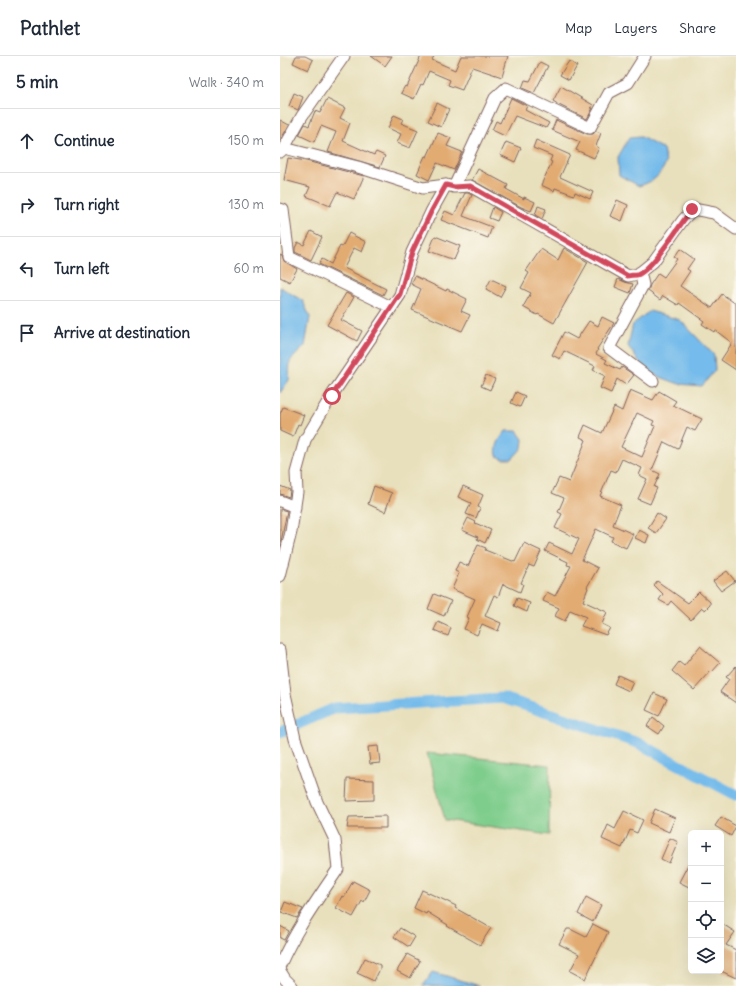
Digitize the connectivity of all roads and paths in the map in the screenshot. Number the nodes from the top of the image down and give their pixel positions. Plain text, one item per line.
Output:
1 (344, 56) edge
2 (645, 56) edge
3 (282, 150) edge
4 (450, 186) junction
5 (280, 209) edge
6 (736, 229) edge
7 (640, 272) junction
8 (392, 307) junction
9 (653, 382) dead end
10 (280, 501) edge
11 (295, 507) junction
12 (280, 576) edge
13 (280, 650) edge
14 (280, 965) edge
15 (280, 971) edge
16 (292, 986) edge

1 - 3 street
2 - 4 street
3 - 4 street
4 - 7 street
4 - 8 street
5 - 8 street
6 - 7 street
7 - 9 street
8 - 11 street
10 - 11 street
11 - 12 street
13 - 14 street
15 - 16 street

